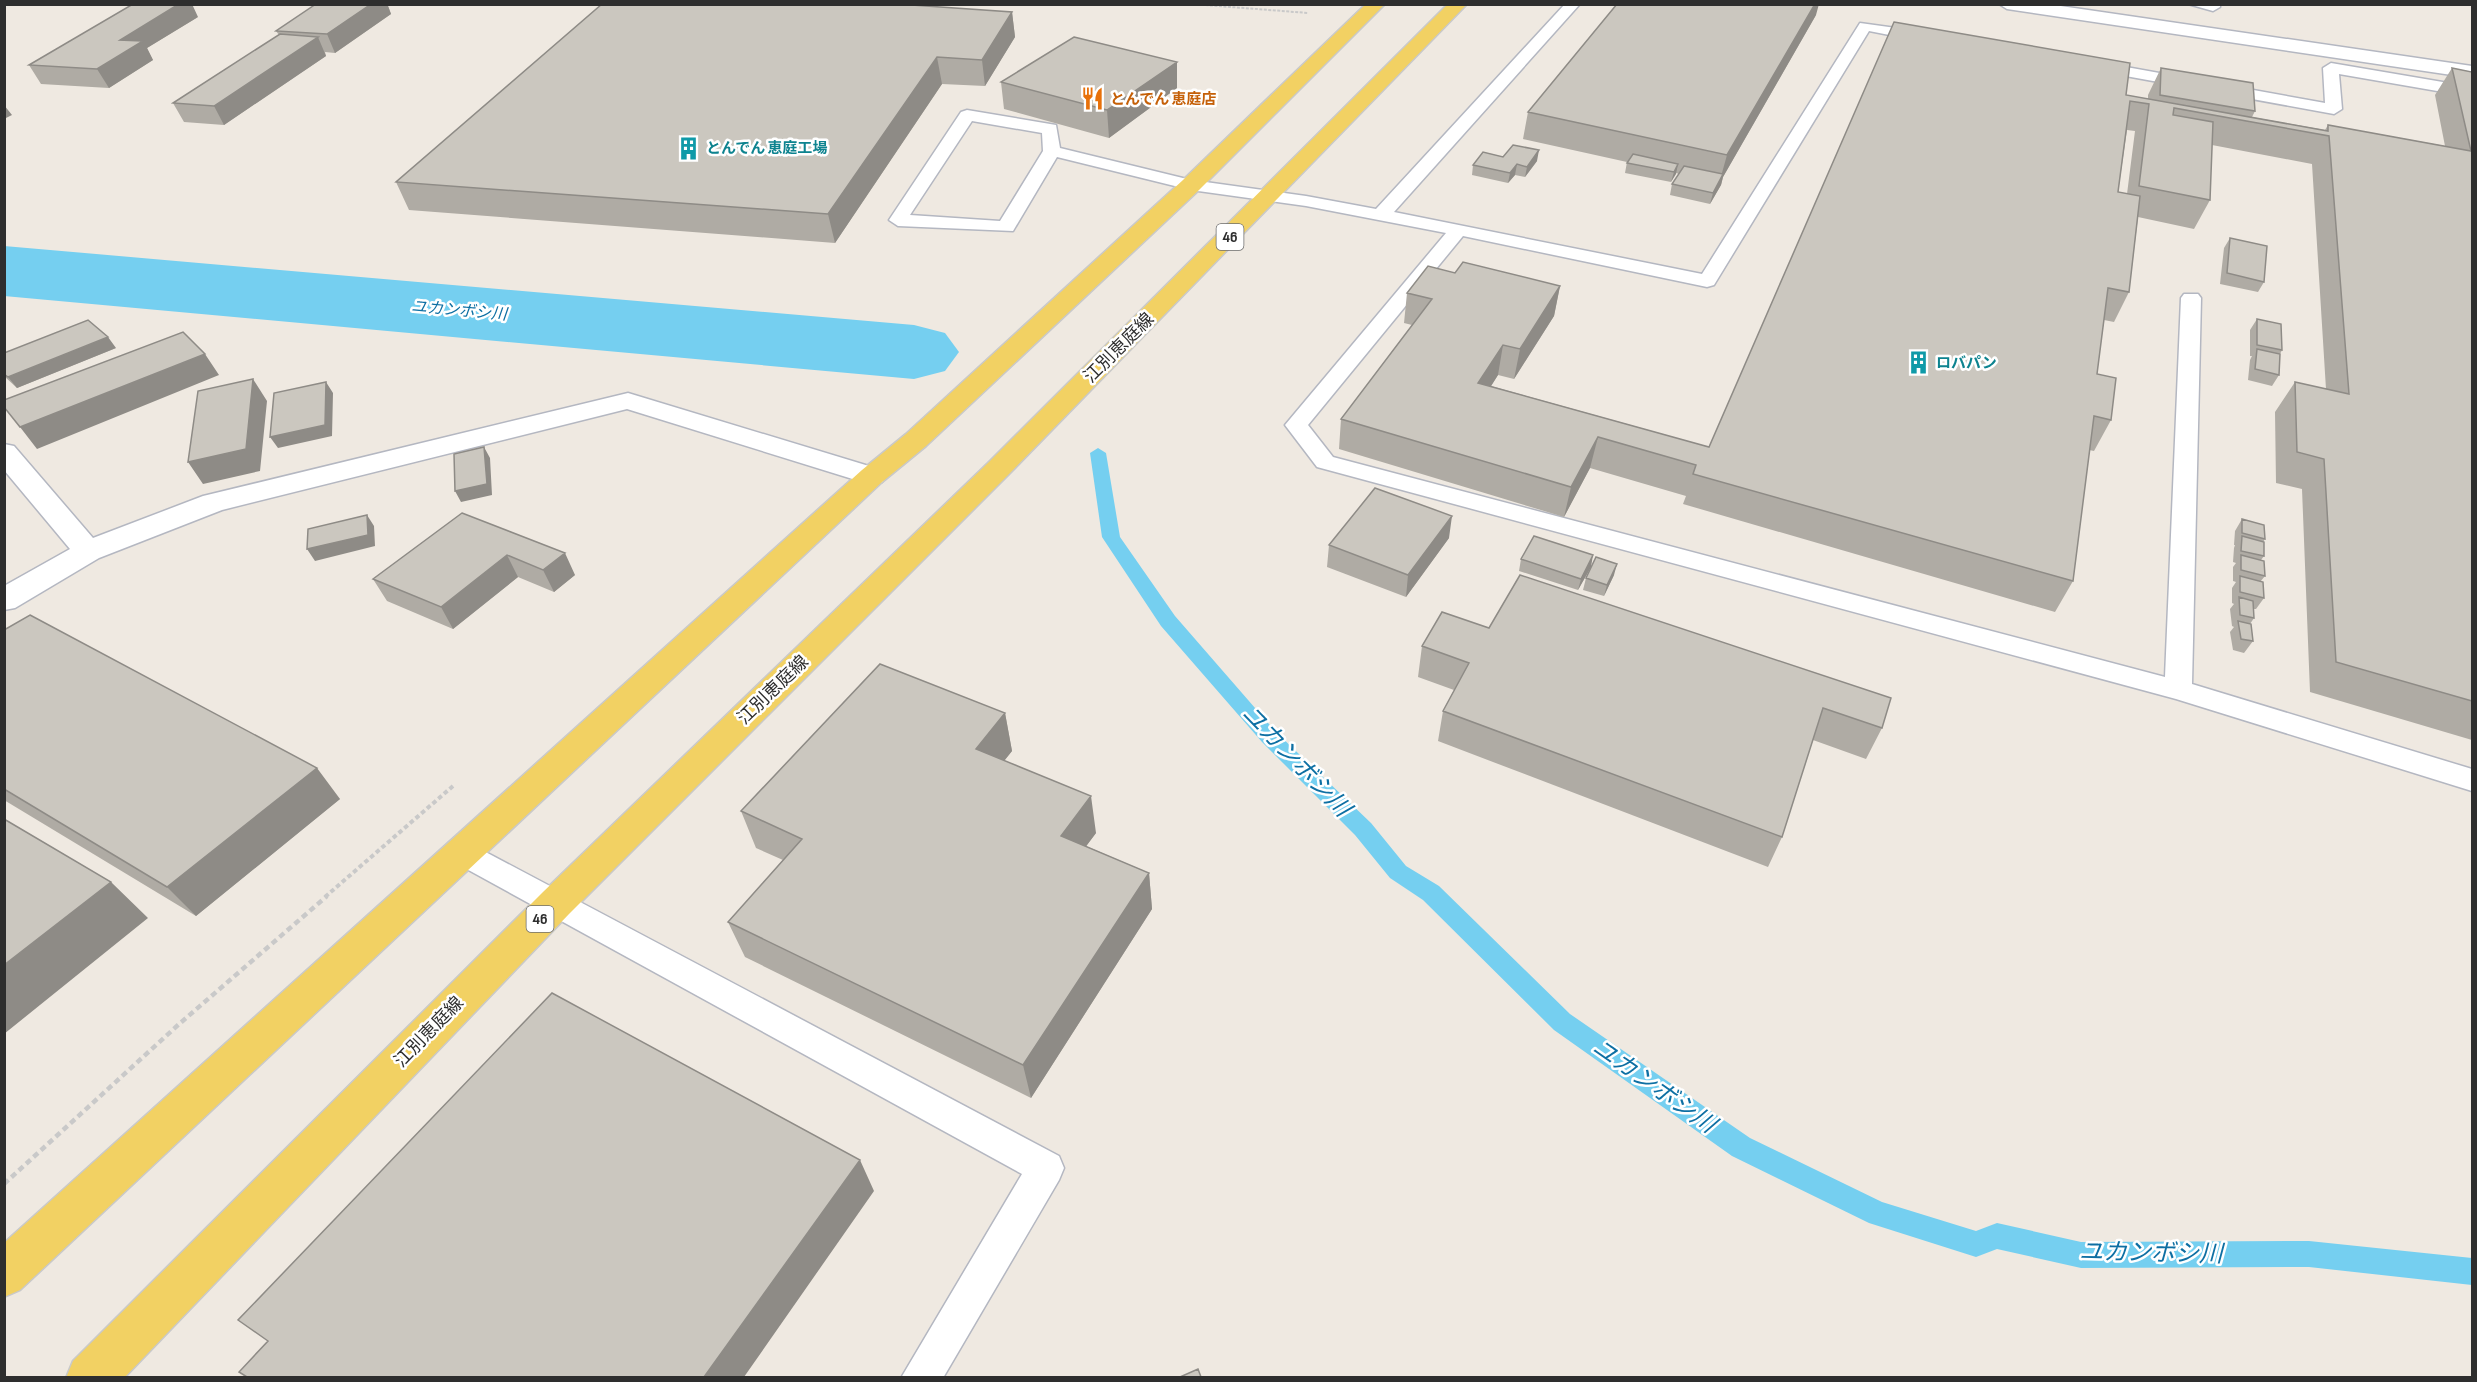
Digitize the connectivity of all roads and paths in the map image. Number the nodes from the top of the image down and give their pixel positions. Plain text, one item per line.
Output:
1 (1377, 4) edge
2 (1574, 4) edge
3 (2007, 4) edge
4 (2195, 4) edge
5 (2213, 4) edge
6 (1450, 6) edge
7 (1935, 38) edge
8 (2076, 63) edge
9 (2472, 72) edge
10 (2472, 92) edge
11 (1052, 151) junction
12 (1191, 185) junction
13 (1269, 197) junction
14 (1380, 216) junction
15 (1459, 230) junction
16 (2190, 297) dead end
17 (4, 452) edge
18 (872, 476) junction
19 (88, 550) junction
20 (4, 600) edge
21 (2178, 690) junction
22 (2472, 780) edge
23 (464, 852) junction
24 (556, 903) junction
25 (4, 1274) edge
26 (90, 1377) edge
27 (921, 1377) edge

1 - 12 main road
2 - 14 lane
3 - 9 street
4 - 5 lane
6 - 13 main road, 江別恵庭線 / 46
7 - 15 lane
8 - 10 lane
11 - 11 lane
11 - 12 lane
12 - 13 lane
12 - 18 main road
13 - 14 lane
13 - 24 main road, 江別恵庭線 / 46
14 - 15 lane
15 - 21 lane
16 - 21 lane
17 - 19 street
18 - 19 street
18 - 23 main road
19 - 20 street
21 - 22 lane
23 - 24 lane
23 - 25 main road
24 - 26 main road, 江別恵庭線 / 46
24 - 27 lane

